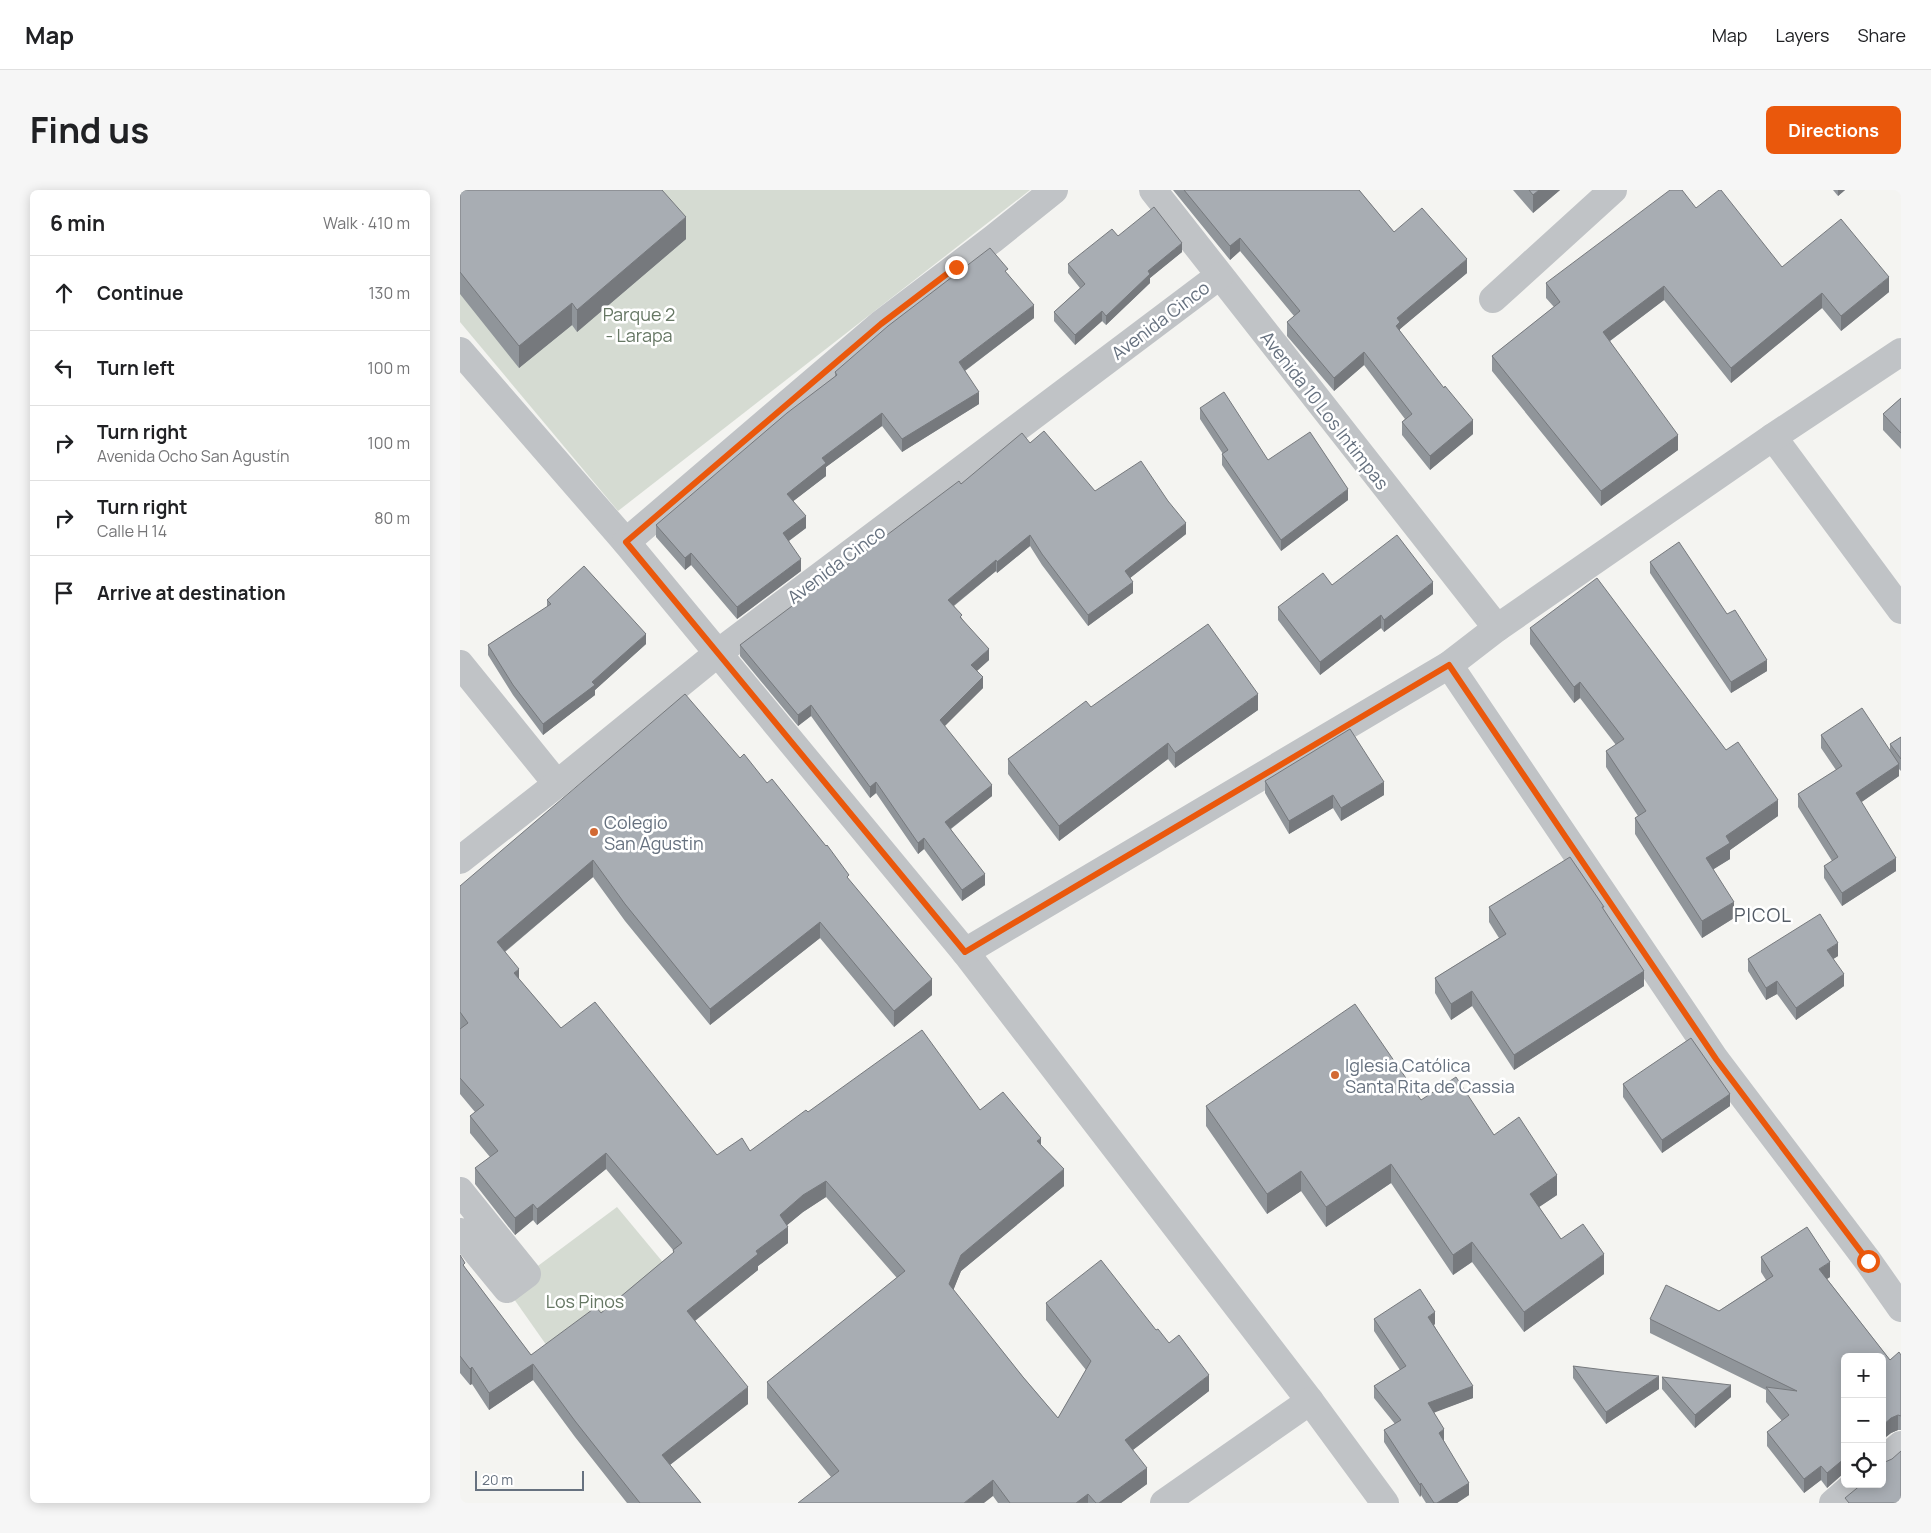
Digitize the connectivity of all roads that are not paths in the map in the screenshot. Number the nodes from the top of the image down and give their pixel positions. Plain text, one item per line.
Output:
1 (1054, 190) edge
2 (1153, 190) edge
3 (1613, 190) edge
4 (1219, 276) junction
5 (1493, 299) dead end
6 (460, 351) edge
7 (1901, 352) edge
8 (1773, 436) junction
9 (626, 542) junction
10 (1901, 610) edge
11 (1497, 628) junction
12 (718, 652) junction
13 (460, 664) edge
14 (1449, 665) junction
15 (557, 784) junction
16 (460, 860) edge
17 (965, 952) junction
18 (460, 1191) edge
19 (460, 1232) edge
20 (1901, 1308) edge
21 (1310, 1401) junction
22 (1901, 1446) edge
23 (1886, 1458) edge
24 (1850, 1488) edge
25 (1164, 1503) edge
26 (1385, 1503) edge
27 (1833, 1503) edge

1 - 9 street
2 - 4 street, Avenida 10 Los Intimpas
3 - 5 street
4 - 11 street, Avenida 10 Los Intimpas
4 - 12 street, Avenida Cinco
6 - 9 street
7 - 8 street
8 - 10 street
8 - 11 street
9 - 12 street
11 - 14 street
12 - 15 street, Avenida Cinco
12 - 17 street
13 - 15 street
14 - 17 street
14 - 20 street
15 - 16 street, Avenida Cinco
17 - 21 street
18 - 19 street
21 - 25 street
21 - 26 street
22 - 23 street
24 - 27 street

